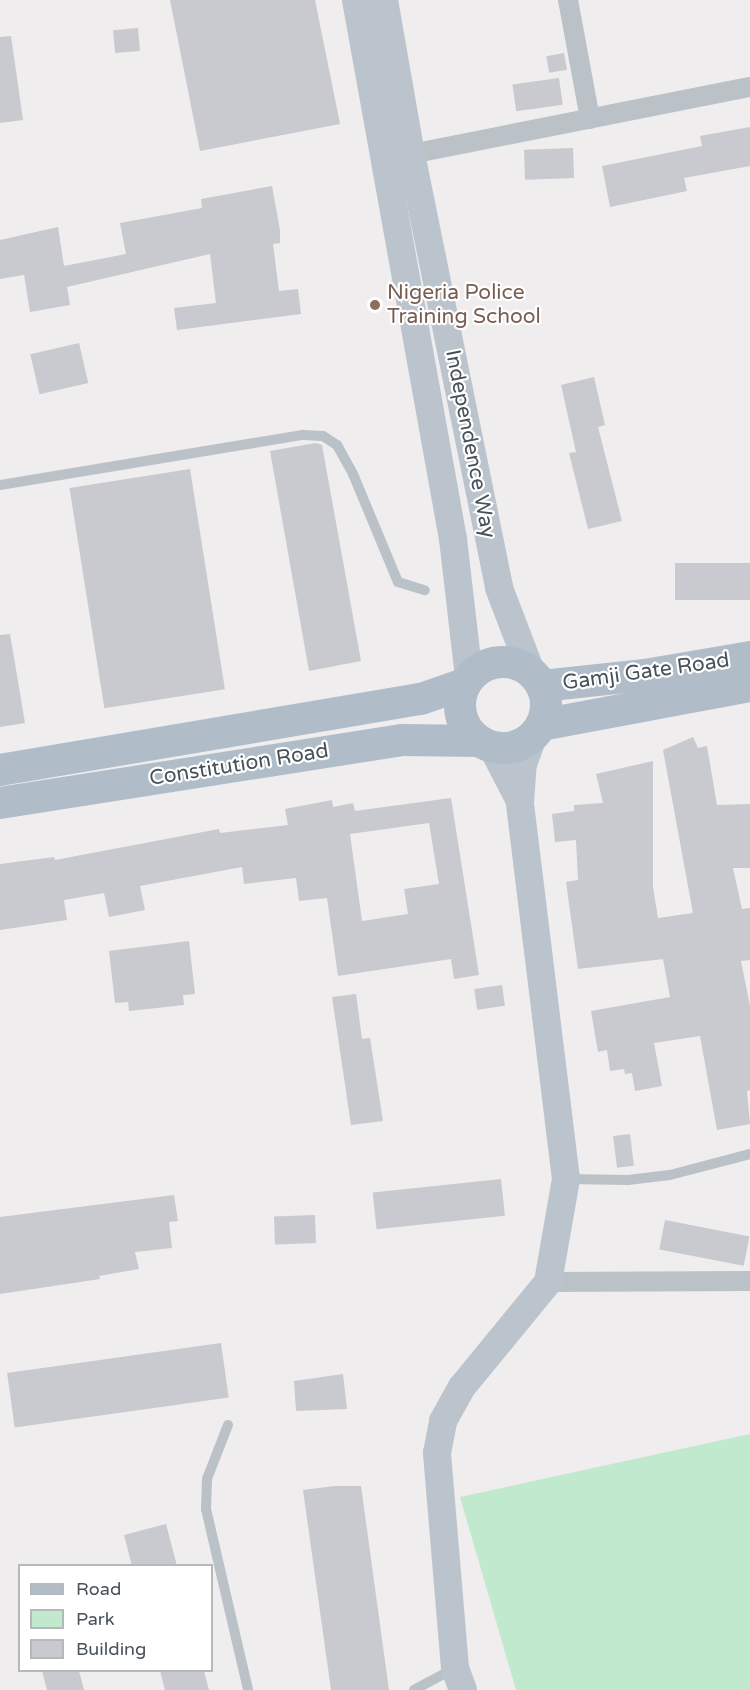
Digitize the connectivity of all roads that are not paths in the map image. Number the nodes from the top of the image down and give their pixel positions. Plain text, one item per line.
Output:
1 (356, 0) edge
2 (384, 0) edge
3 (568, 0) edge
4 (750, 87) edge
5 (590, 119) junction
6 (411, 154) junction
7 (0, 486) edge
8 (425, 590) dead end
9 (750, 657) edge
10 (537, 679) junction
11 (466, 681) junction
12 (750, 686) edge
13 (537, 731) junction
14 (486, 744) junction
15 (0, 770) edge
16 (0, 803) edge
17 (520, 803) junction
18 (750, 1154) edge
19 (566, 1179) junction
20 (750, 1281) edge
21 (548, 1282) junction
22 (228, 1425) dead end
23 (459, 1679) edge
24 (248, 1690) edge
25 (414, 1690) edge

1 - 11 main road, Independence Way
2 - 6 main road, Independence Way
3 - 5 street
4 - 5 street
5 - 6 street
6 - 10 main road, Independence Way
7 - 8 lane
9 - 10 main road, Gamji Gate Road
10 - 11 main road
10 - 13 main road
11 - 14 main road
11 - 15 main road, Constitution Road
12 - 13 main road
13 - 14 main road
13 - 17 main road
14 - 16 main road, Constitution Road
14 - 17 main road
17 - 19 main road
18 - 19 lane
19 - 21 main road
20 - 21 street
21 - 23 main road
22 - 24 lane
23 - 25 lane

